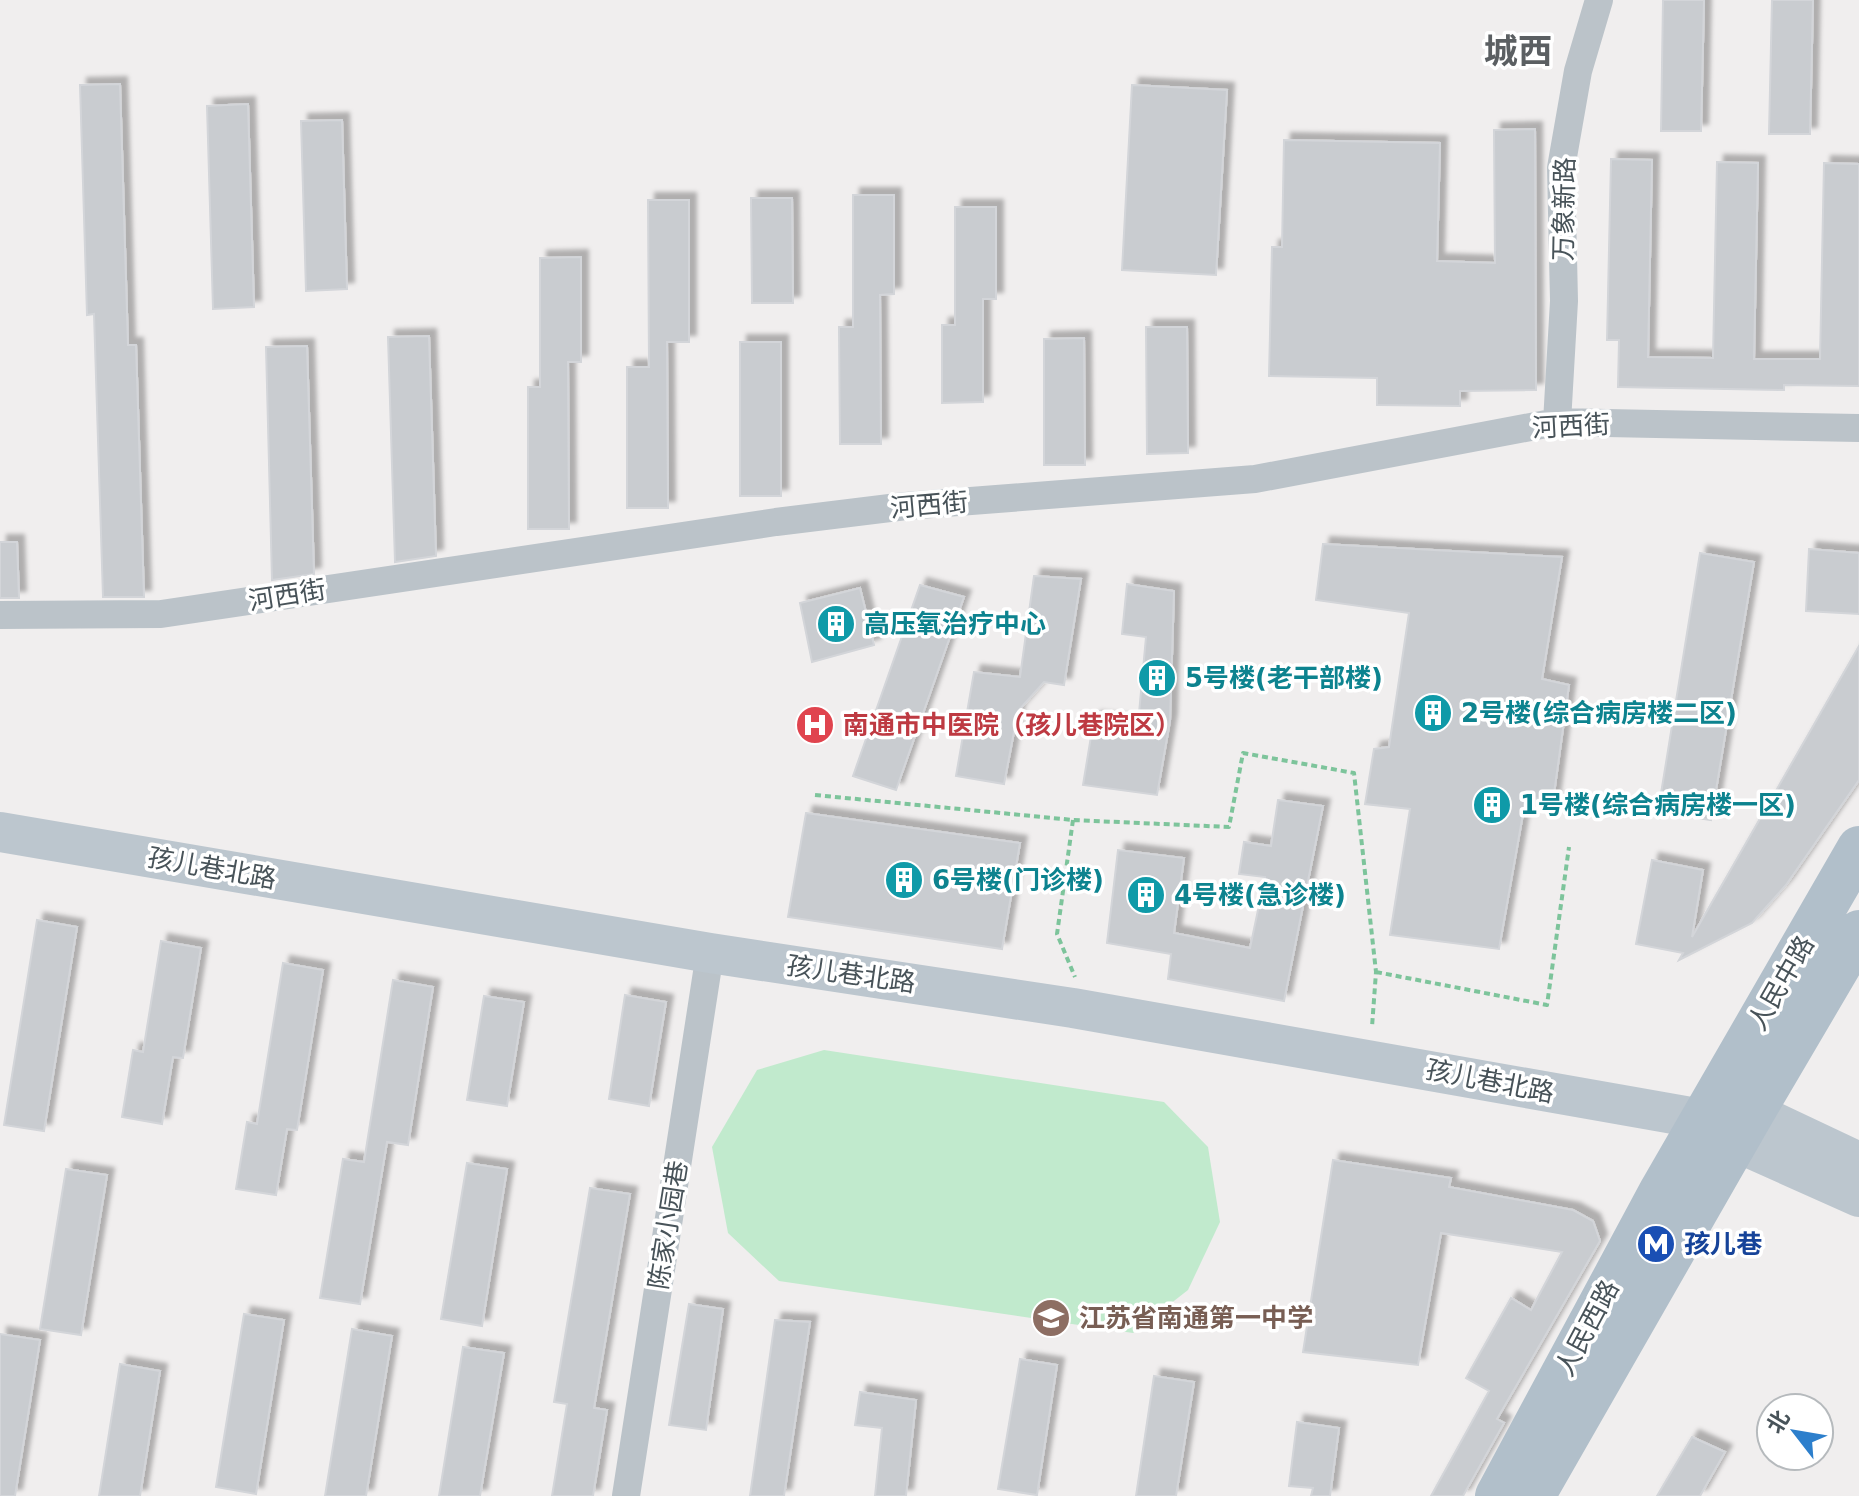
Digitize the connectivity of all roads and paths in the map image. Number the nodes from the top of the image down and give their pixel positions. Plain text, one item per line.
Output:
1 (1599, 0) edge
2 (1557, 422) junction
3 (1859, 428) edge
4 (0, 615) edge
5 (815, 795) dead end
6 (1073, 820) junction
7 (0, 832) edge
8 (1569, 847) dead end
9 (1859, 848) edge
10 (1859, 932) edge
11 (710, 953) junction
12 (1376, 972) junction
13 (1073, 1008) junction
14 (1369, 1058) junction
15 (1730, 1124) junction
16 (1859, 1162) edge
17 (1859, 1197) edge
18 (626, 1496) edge
19 (1497, 1496) edge
20 (1533, 1496) edge

1 - 2 street, 万象新路
2 - 3 street, 河西街
2 - 4 street, 河西街
5 - 6 path
6 - 12 path
6 - 13 path
7 - 11 main road, 孩儿巷北路
8 - 12 path
9 - 15 main road, 人民中路
10 - 15 main road, 人民中路
11 - 13 main road, 孩儿巷北路
11 - 18 street, 陈家小园巷
12 - 14 path
13 - 14 main road, 孩儿巷北路
14 - 15 main road, 孩儿巷北路
15 - 16 main road
15 - 17 main road
15 - 19 main road, 人民西路
15 - 20 main road, 人民西路

